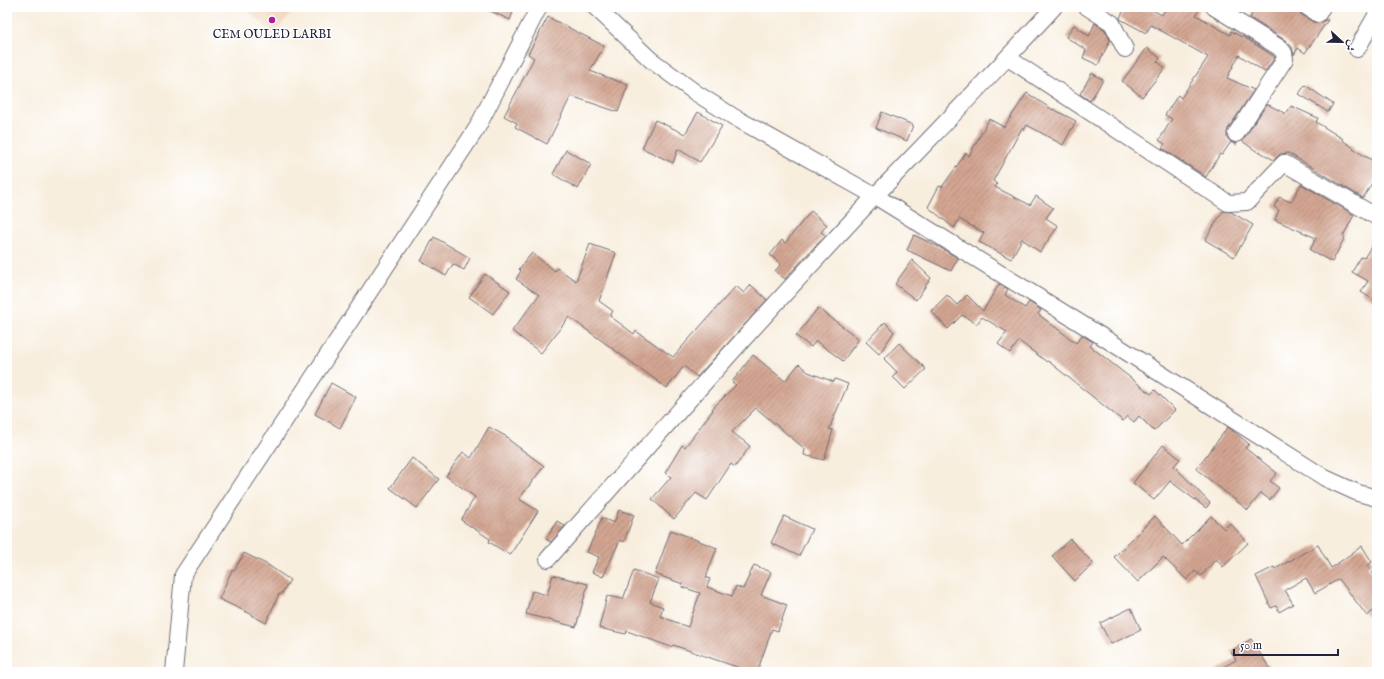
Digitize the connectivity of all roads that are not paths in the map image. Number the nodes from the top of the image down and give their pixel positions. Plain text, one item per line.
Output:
1 (539, 7) edge
2 (595, 7) edge
3 (1054, 7) edge
4 (1087, 7) edge
5 (1214, 7) edge
6 (1307, 7) edge
7 (1322, 7) edge
8 (1377, 14) edge
9 (1125, 49) dead end
10 (1357, 49) dead end
11 (1008, 58) junction
12 (1236, 134) dead end
13 (875, 196) junction
14 (1377, 217) edge
15 (1377, 498) edge
16 (548, 558) dead end
17 (174, 672) edge

1 - 17 street
2 - 13 street
3 - 11 street
4 - 9 street
5 - 12 street
6 - 7 street
8 - 10 street
11 - 13 street
11 - 14 street
13 - 15 street
13 - 16 street

